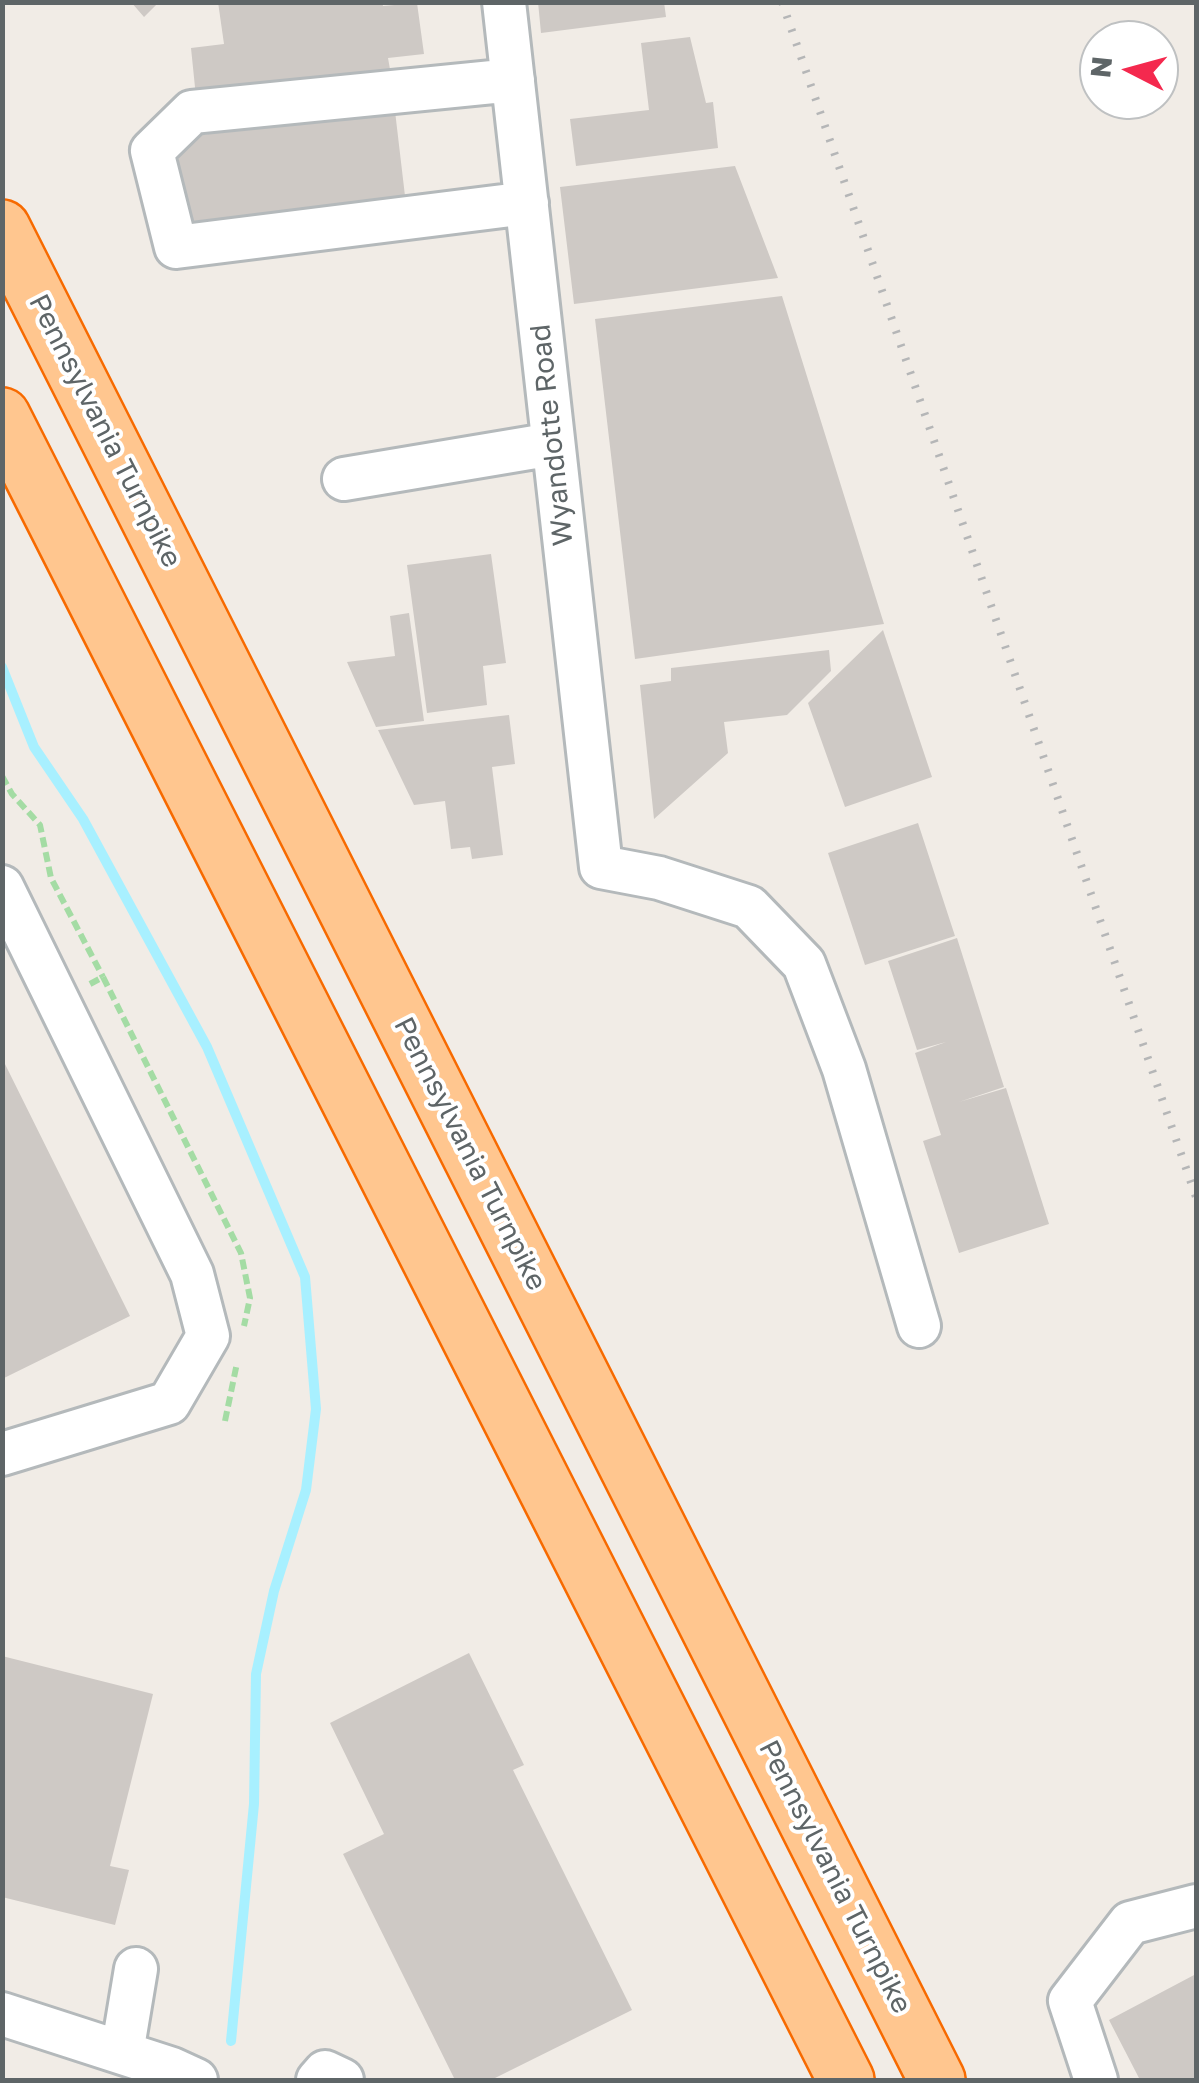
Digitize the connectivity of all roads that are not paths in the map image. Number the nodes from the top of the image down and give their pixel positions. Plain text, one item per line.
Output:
1 (504, 2) edge
2 (513, 80) junction
3 (527, 203) junction
4 (2, 228) edge
5 (2, 416) edge
6 (553, 444) junction
7 (344, 479) dead end
8 (2, 887) edge
9 (919, 1326) dead end
10 (2, 1454) edge
11 (1196, 1906) edge
12 (136, 1969) dead end
13 (2, 2014) edge
14 (122, 2052) junction
15 (178, 2077) edge
16 (318, 2080) edge
17 (342, 2080) edge
18 (846, 2080) edge
19 (937, 2080) edge
20 (1096, 2080) edge

1 - 2 street, Wyandotte Road
2 - 3 street, Wyandotte Road
2 - 3 street
3 - 6 street, Wyandotte Road
4 - 19 highway, Pennsylvania Turnpike
5 - 18 highway
6 - 7 street
6 - 9 street, Wyandotte Road
8 - 10 street
11 - 20 street
12 - 14 street
13 - 14 street
14 - 15 street
16 - 17 street

